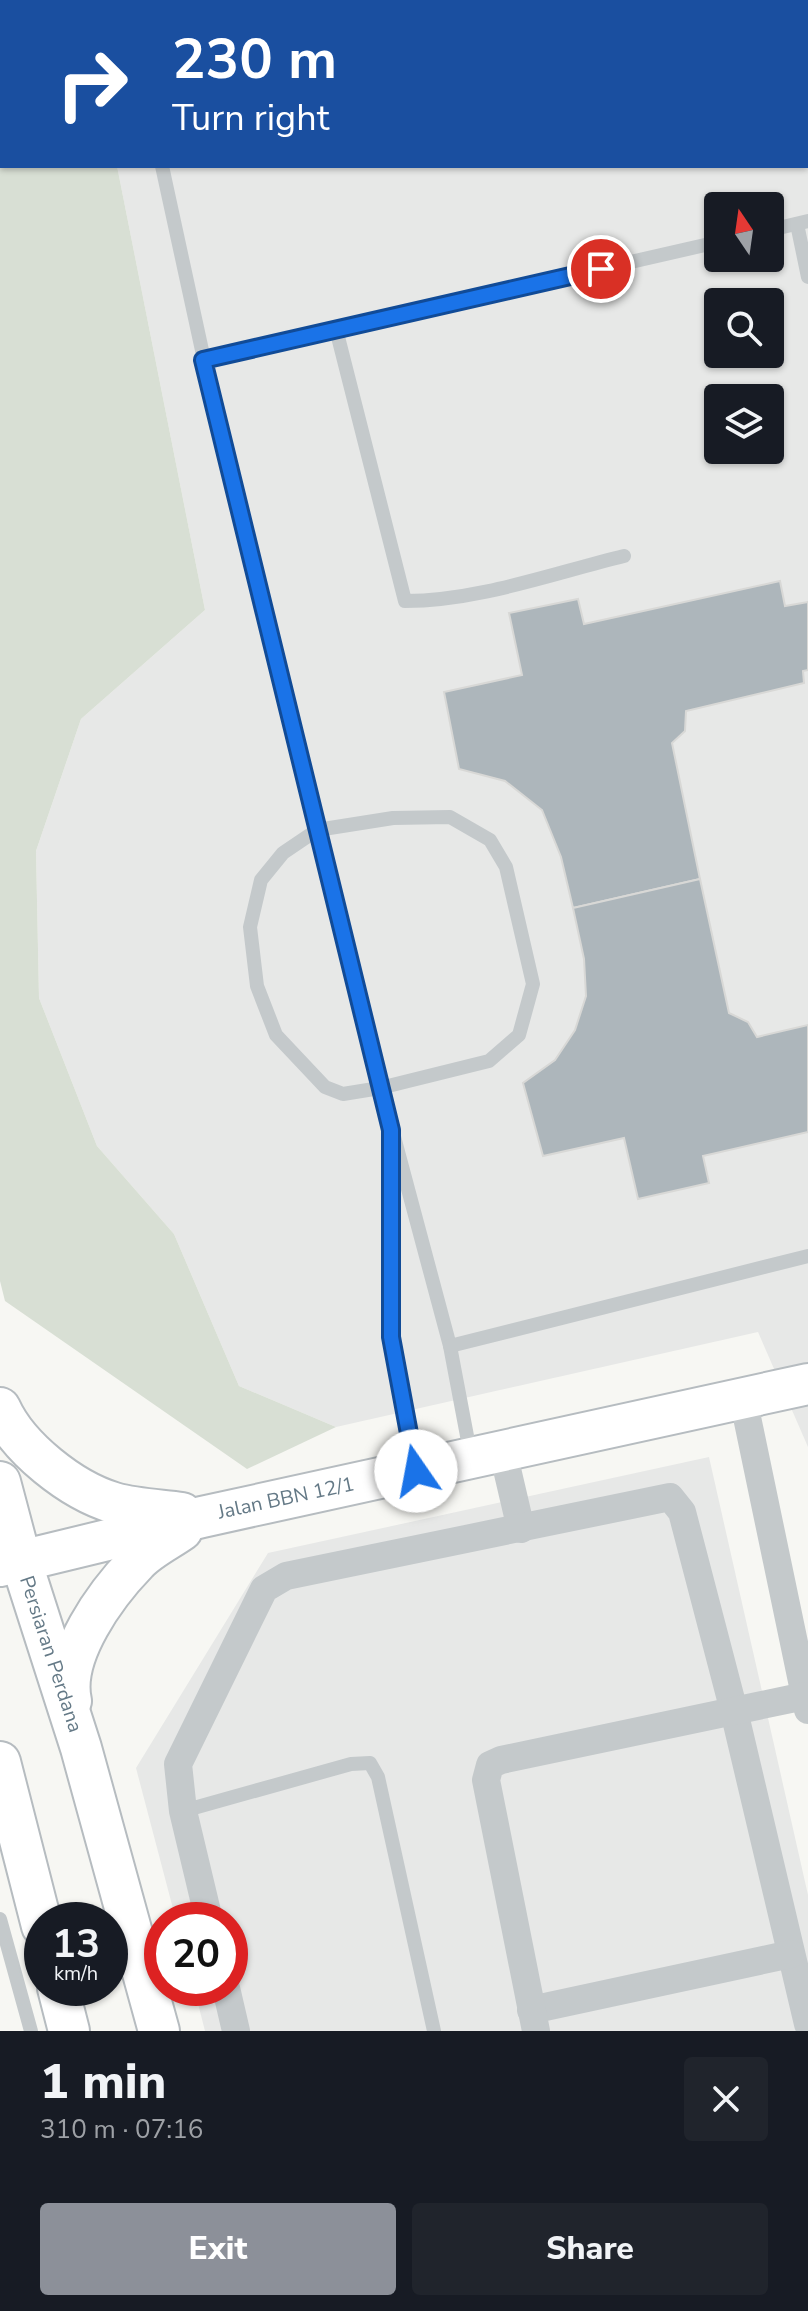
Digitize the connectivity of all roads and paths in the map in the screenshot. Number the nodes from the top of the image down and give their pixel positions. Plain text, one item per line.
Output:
1 (162, 168) edge
2 (802, 222) edge
3 (704, 245) edge
4 (808, 277) edge
5 (336, 329) junction
6 (203, 360) junction
7 (624, 556) dead end
8 (317, 830) junction
9 (380, 1088) junction
10 (391, 1130) junction
11 (808, 1256) edge
12 (450, 1346) junction
13 (808, 1384) edge
14 (743, 1398) junction
15 (0, 1408) edge
16 (487, 1456) junction
17 (416, 1471) junction
18 (0, 1482) edge
19 (202, 1517) junction
20 (521, 1529) junction
21 (10, 1564) edge
22 (806, 1703) edge
23 (734, 1711) junction
24 (81, 1748) junction
25 (0, 1762) edge
26 (183, 1811) junction
27 (36, 1902) edge
28 (205, 1902) edge
29 (0, 1919) edge
30 (791, 1954) junction
31 (63, 2006) edge
32 (230, 2006) edge
33 (534, 2020) edge
34 (808, 2024) edge
35 (31, 2031) edge
36 (69, 2031) edge
37 (159, 2031) edge
38 (236, 2031) edge
39 (434, 2031) edge

1 - 6 lane
2 - 4 lane
3 - 5 lane
5 - 6 lane
5 - 7 lane
6 - 8 lane
8 - 9 lane
8 - 9 lane
8 - 9 lane
9 - 10 lane
10 - 12 lane
10 - 17 lane
11 - 12 lane
12 - 16 lane
13 - 14 main road, Jalan BBN 12/1
14 - 16 main road, Jalan BBN 12/1
14 - 22 street
15 - 19 main road
16 - 17 main road, Jalan BBN 12/1
16 - 20 street
17 - 19 main road, Jalan BBN 12/1
18 - 21 main road, Persiaran Perdana
19 - 21 main road, Jalan BBN 12/1
19 - 24 main road
20 - 23 street
20 - 26 street
21 - 24 main road, Persiaran Perdana
22 - 23 street
23 - 30 street
23 - 33 street
24 - 37 main road
25 - 27 main road
26 - 28 street
26 - 39 lane
29 - 35 lane
30 - 33 street
30 - 34 street
31 - 36 main road
32 - 38 street

